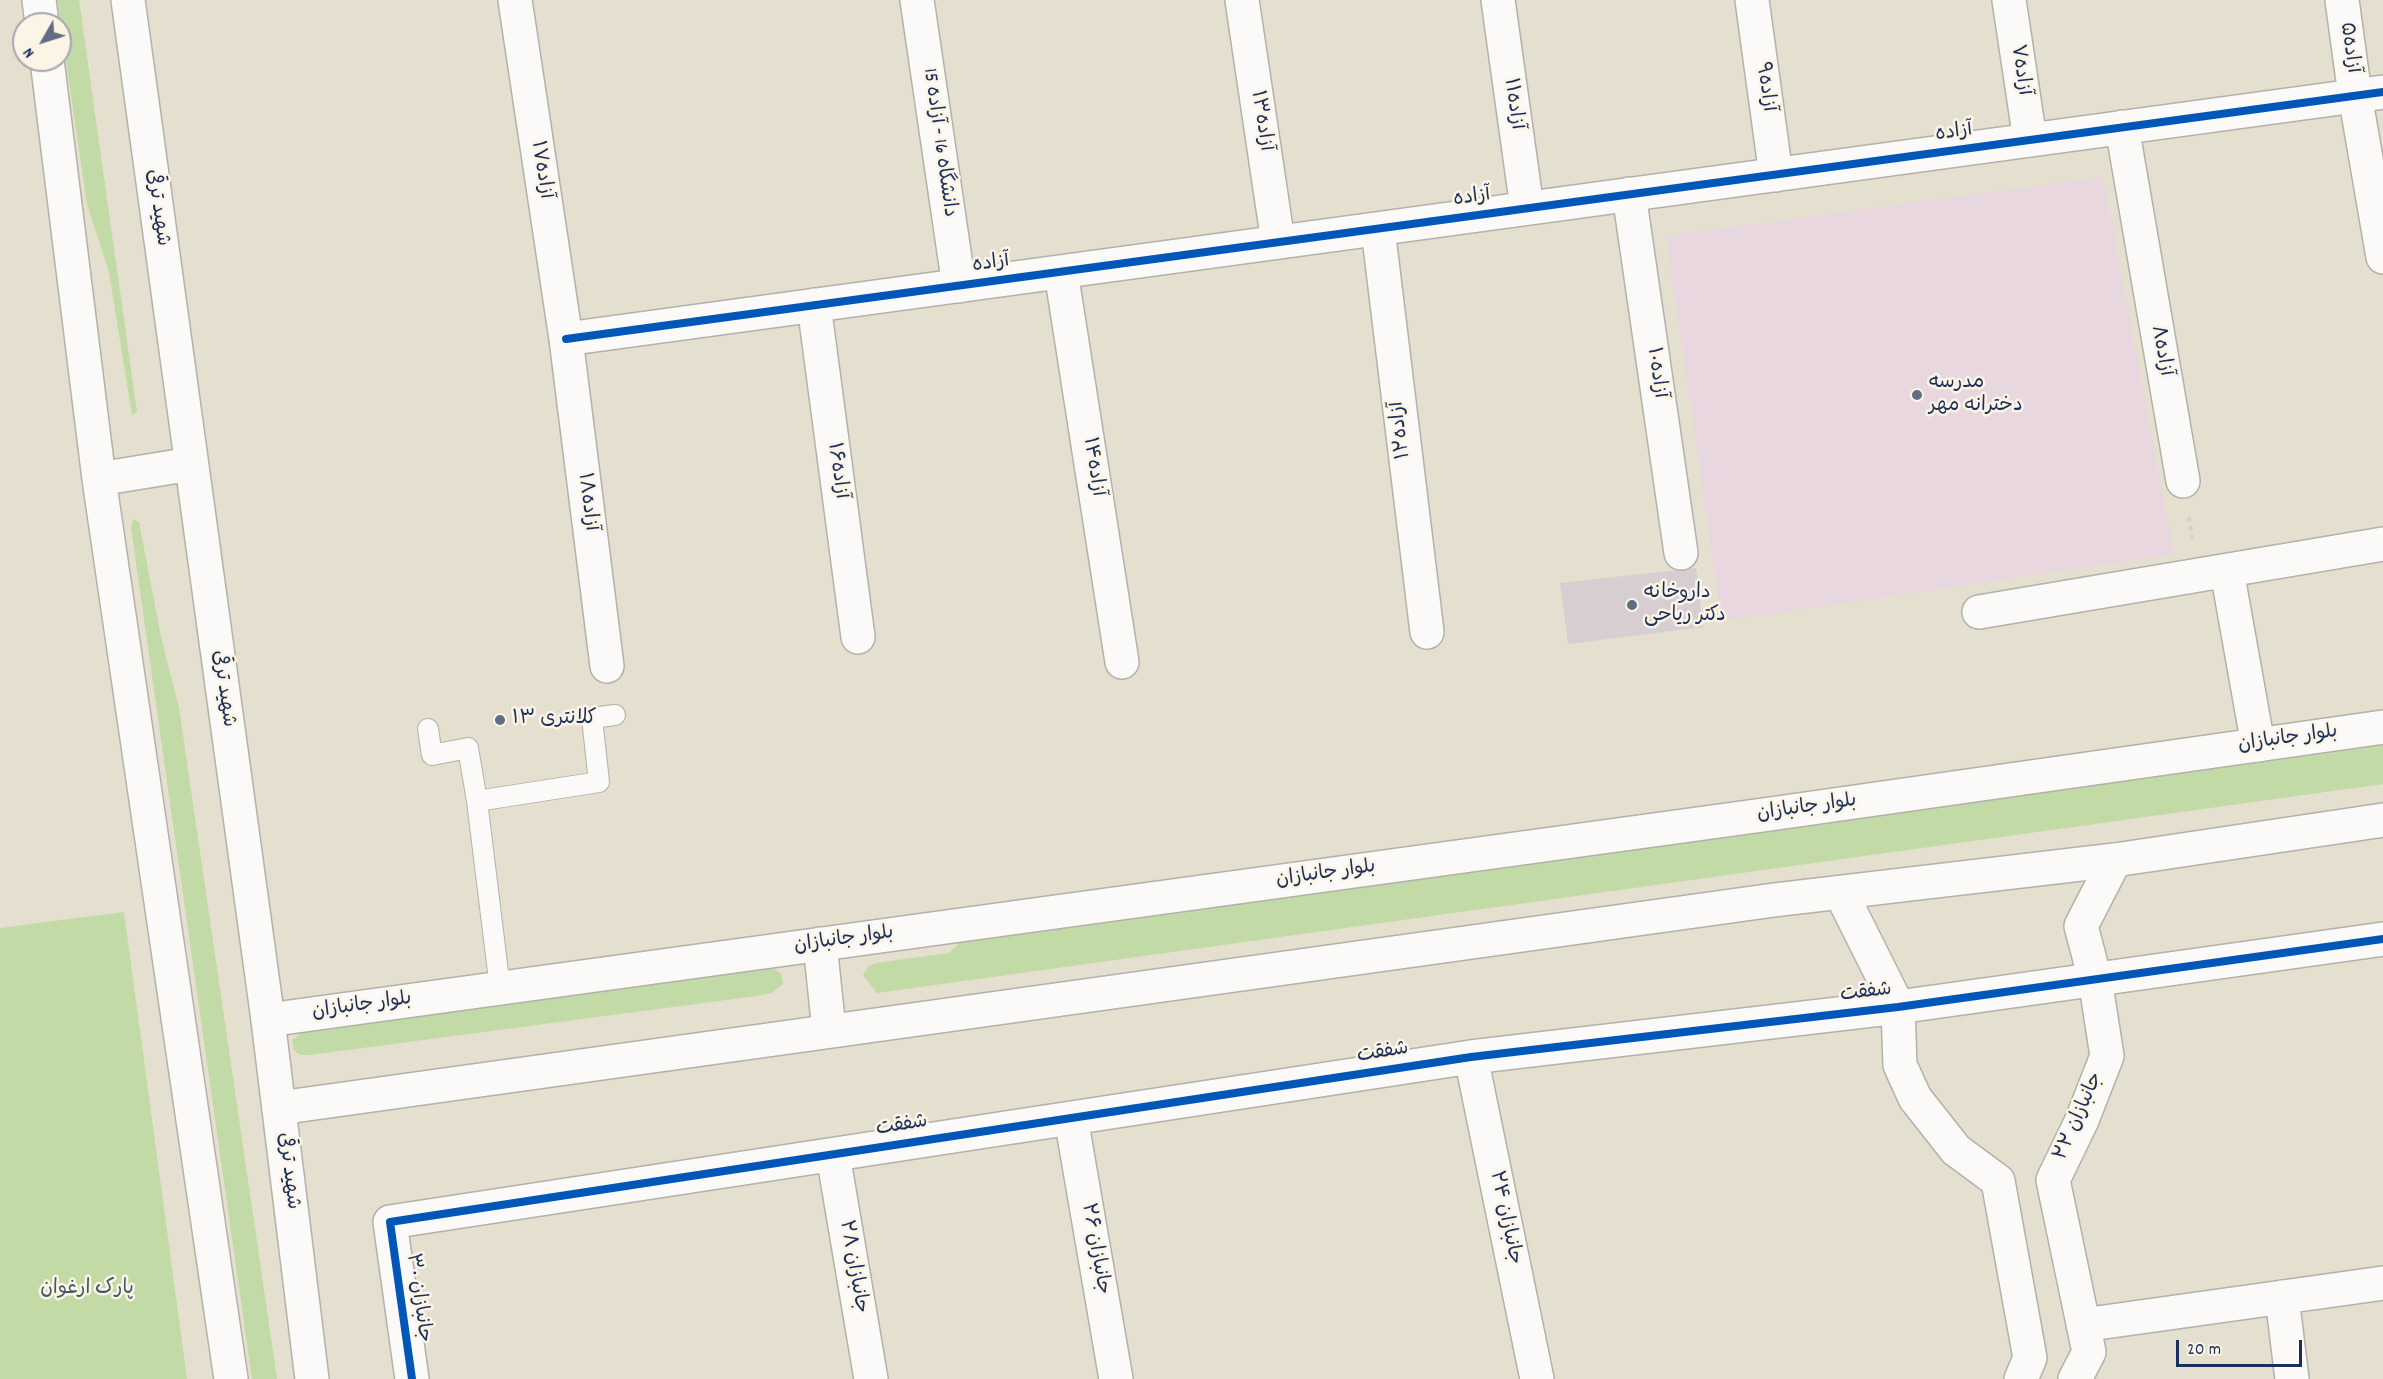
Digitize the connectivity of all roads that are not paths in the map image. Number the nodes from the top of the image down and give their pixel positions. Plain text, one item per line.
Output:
1 (128, 0) edge
2 (515, 0) edge
3 (917, 0) edge
4 (1242, 0) edge
5 (1498, 0) edge
6 (1752, 0) edge
7 (2009, 0) edge
8 (2342, 0) edge
9 (48, 72) edge
10 (2369, 94) edge
11 (2122, 128) junction
12 (2030, 140) junction
13 (1776, 175) junction
14 (1629, 194) junction
15 (1527, 208) junction
16 (1378, 229) junction
17 (1278, 242) junction
18 (2383, 257) edge
19 (1061, 272) junction
20 (959, 286) junction
21 (814, 305) junction
22 (566, 339) junction
23 (191, 464) junction
24 (99, 479) junction
25 (2183, 481) road end
26 (2383, 544) edge
27 (1682, 553) dead end
28 (2213, 573) junction
29 (1979, 612) dead end
30 (1427, 632) dead end
31 (858, 637) dead end
32 (1122, 662) dead end
33 (607, 666) dead end
34 (615, 715) dead end
35 (2383, 727) edge
36 (428, 729) dead end
37 (2258, 745) junction
38 (477, 801) junction
39 (2383, 820) edge
40 (2115, 860) junction
41 (1841, 893) junction
42 (2383, 939) edge
43 (820, 945) junction
44 (2095, 980) junction
45 (500, 988) junction
46 (1898, 1007) junction
47 (268, 1020) junction
48 (829, 1030) junction
49 (1471, 1057) junction
50 (279, 1108) junction
51 (1071, 1118) junction
52 (832, 1155) junction
53 (390, 1222) joint
54 (2383, 1283) edge
55 (2282, 1297) junction
56 (2083, 1325) junction
57 (231, 1379) edge
58 (312, 1379) edge
59 (412, 1379) edge
60 (871, 1379) edge
61 (1116, 1379) edge
62 (1537, 1379) edge
63 (2021, 1379) edge
64 (2076, 1379) edge
65 (2292, 1379) edge

1 - 23 street, شهید ترقی
2 - 22 street, آزاده۱۷
3 - 20 street, دانشگاه 16 - آزاده 15
4 - 17 street, آزاده۱۳
5 - 15 street, آزاده۱۱
6 - 13 street, آزاده۹
7 - 12 street, آزاده۷
8 - 10 street, آزاده۵
9 - 24 street
10 - 11 street, آزاده
10 - 18 street, آزاده۵
11 - 12 street, آزاده
11 - 25 street, آزاده۸
12 - 13 street, آزاده
13 - 14 street, آزاده
14 - 15 street, آزاده
14 - 27 street, آزاده۱۰
15 - 16 street, آزاده
16 - 17 street, آزاده
16 - 30 street, آزاده۱۲
17 - 19 street, آزاده
19 - 20 street, آزاده
19 - 32 street, آزاده۱۴
20 - 21 street, آزاده
21 - 22 street, آزاده
21 - 31 street, آزاده۱۶
22 - 33 street, آزاده۱۸
23 - 24 street
23 - 47 street, شهید ترقی
24 - 57 street
26 - 28 street
28 - 29 street
28 - 37 street
34 - 38 lane
35 - 37 street, بلوار جانبازان
36 - 38 lane
37 - 43 street, بلوار جانبازان
38 - 45 lane
39 - 40 street
40 - 41 street
40 - 44 street, جانبازان ۲۲
41 - 46 street
41 - 48 street
42 - 44 street, شفقت
43 - 45 street, بلوار جانبازان
43 - 48 street
44 - 46 street, شفقت
44 - 56 street, جانبازان ۲۲
45 - 47 street, بلوار جانبازان
46 - 49 street, شفقت
46 - 63 street
47 - 50 street, شهید ترقی
48 - 50 street
49 - 51 street, شفقت
49 - 62 street, جانبازان ۲۴
50 - 58 street, شهید ترقی
51 - 52 street, شفقت
51 - 61 street, جانبازان ۲۶
52 - 53 street, شفقت
52 - 60 street, جانبازان ۲۸
53 - 59 street, جانبازان ۳۰
54 - 55 street
55 - 56 street
55 - 65 street
56 - 64 street, جانبازان ۲۲

